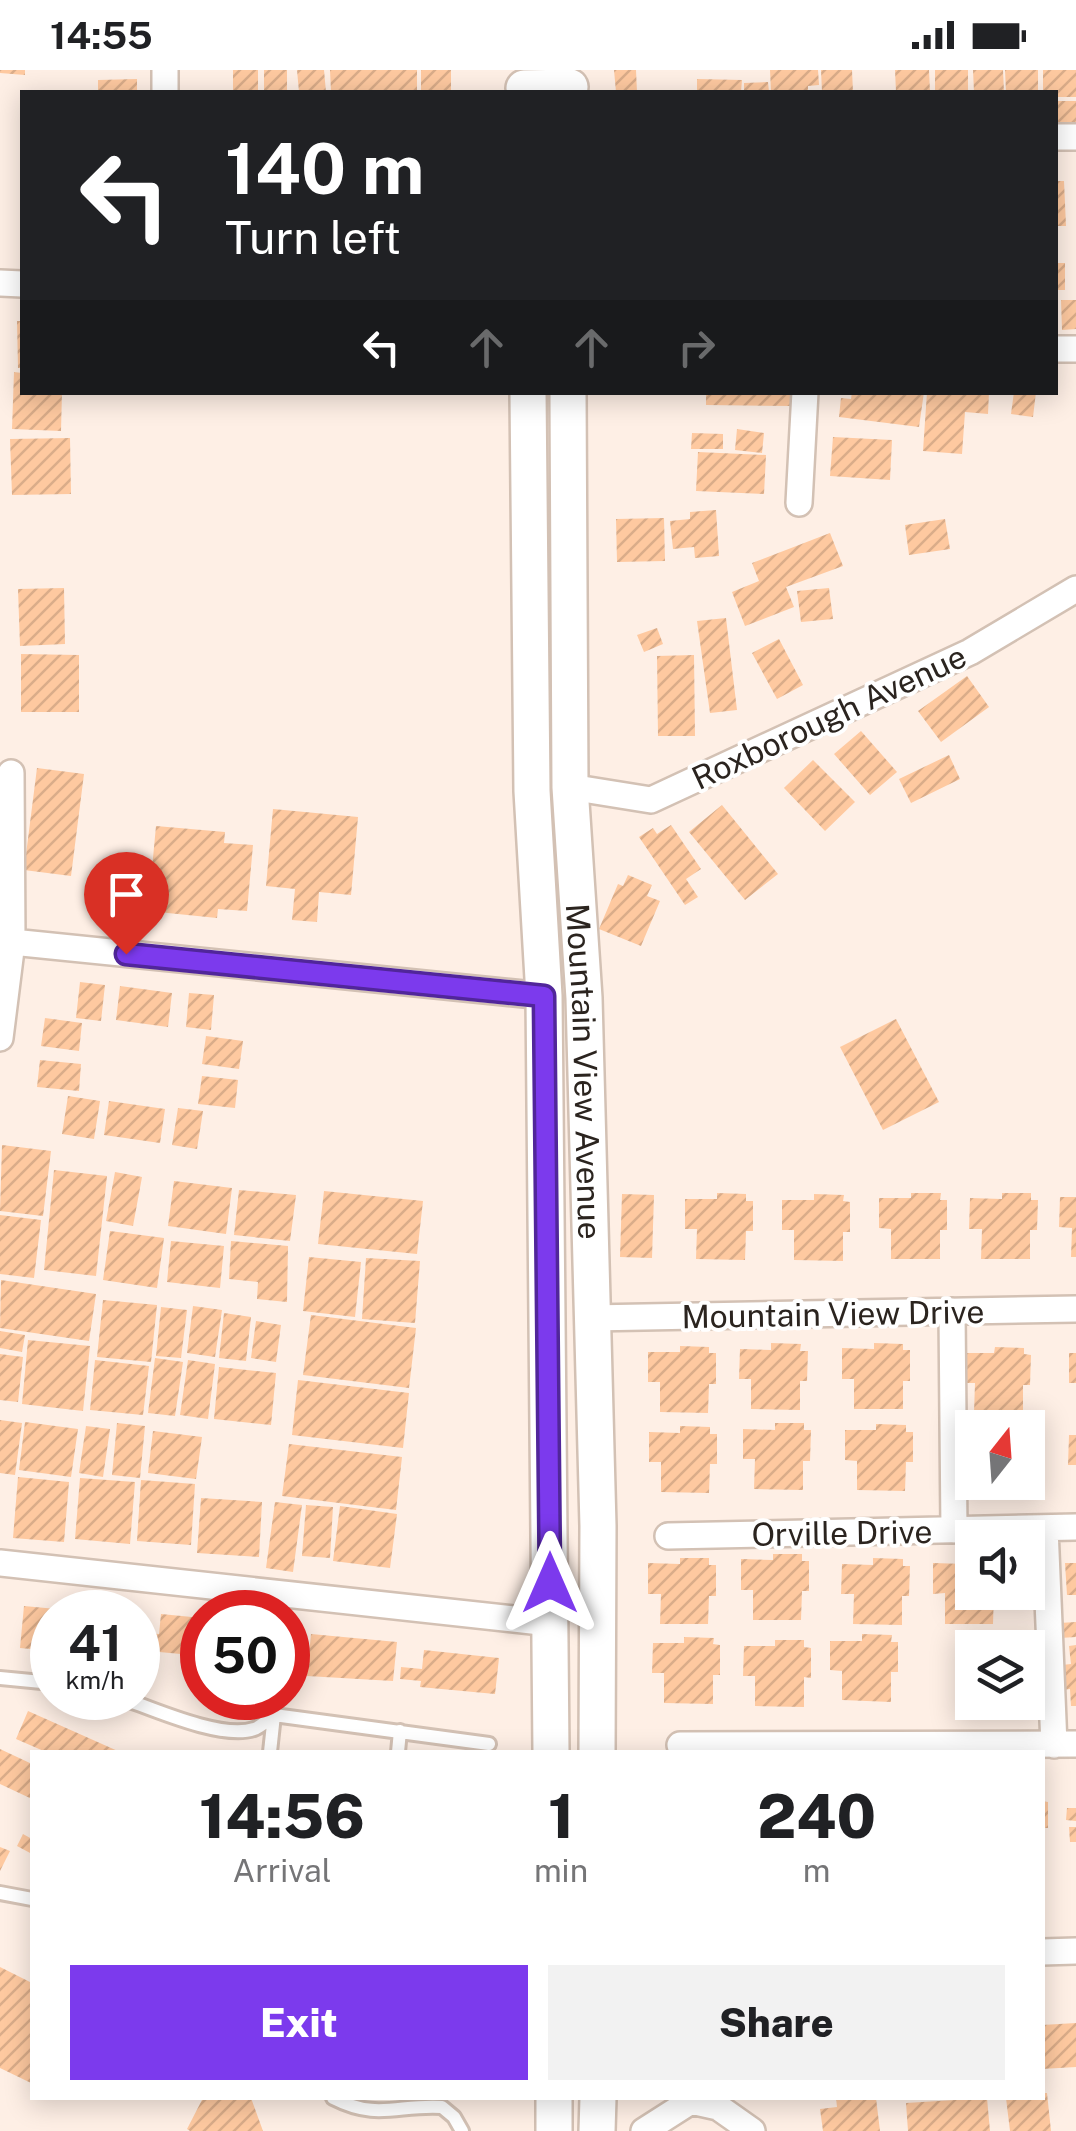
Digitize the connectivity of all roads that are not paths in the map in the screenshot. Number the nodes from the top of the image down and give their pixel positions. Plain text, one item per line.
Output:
1 (569, 83) edge
2 (524, 84) edge
3 (528, 395) edge
4 (568, 395) edge
5 (804, 395) edge
6 (799, 503) dead end
7 (1076, 589) edge
8 (11, 773) dead end
9 (570, 787) junction
10 (12, 942) junction
11 (544, 996) junction
12 (0, 1038) edge
13 (584, 1047) junction
14 (544, 1051) junction
15 (1076, 1309) edge
16 (952, 1312) junction
17 (591, 1318) junction
18 (596, 1497) junction
19 (550, 1503) junction
20 (1076, 1526) edge
21 (1046, 1528) junction
22 (954, 1530) junction
23 (668, 1536) dead end
24 (0, 1563) edge
25 (186, 1590) edge
26 (310, 1606) edge
27 (550, 1623) junction
28 (0, 1678) edge
29 (30, 1681) edge
30 (181, 1720) edge
31 (267, 1720) edge
32 (273, 1720) edge
33 (310, 1720) edge
34 (400, 1731) junction
35 (490, 1744) dead end
36 (1065, 1744) edge
37 (680, 1745) dead end
38 (270, 1750) edge
39 (398, 1750) edge
40 (551, 1750) edge
41 (597, 1750) edge
42 (954, 1750) edge
43 (0, 1892) edge
44 (30, 1899) edge
45 (1076, 1951) edge
46 (1045, 1952) edge
47 (338, 2100) edge
48 (554, 2100) edge
49 (598, 2100) edge
50 (462, 2131) edge
51 (554, 2131) edge
52 (597, 2131) edge
53 (644, 2131) edge
54 (752, 2131) edge

1 - 2 main road
3 - 11 main road, Mountain View Avenue
4 - 9 main road, Mountain View Avenue
5 - 6 street
7 - 9 street, Roxborough Avenue
8 - 10 street
9 - 13 main road, Mountain View Avenue
10 - 11 street
10 - 12 street
11 - 14 main road, Mountain View Avenue
13 - 14 main road
13 - 17 main road, Mountain View Avenue
14 - 19 main road, Mountain View Avenue
15 - 16 street, Mountain View Drive
16 - 17 street, Mountain View Drive
16 - 22 street
17 - 18 main road, Mountain View Avenue
18 - 19 main road
18 - 41 main road, Mountain View Avenue
19 - 27 main road, Mountain View Avenue
20 - 21 street, Orville Drive
21 - 22 street, Orville Drive
21 - 36 street
22 - 23 street, Orville Drive
24 - 25 street
26 - 27 street
27 - 40 main road, Mountain View Avenue
28 - 29 lane
30 - 31 lane
32 - 38 lane
33 - 34 lane
34 - 35 lane
34 - 39 lane
36 - 42 street
37 - 42 street
43 - 44 lane
45 - 46 street
47 - 50 lane
48 - 51 main road
49 - 52 main road
53 - 54 street

